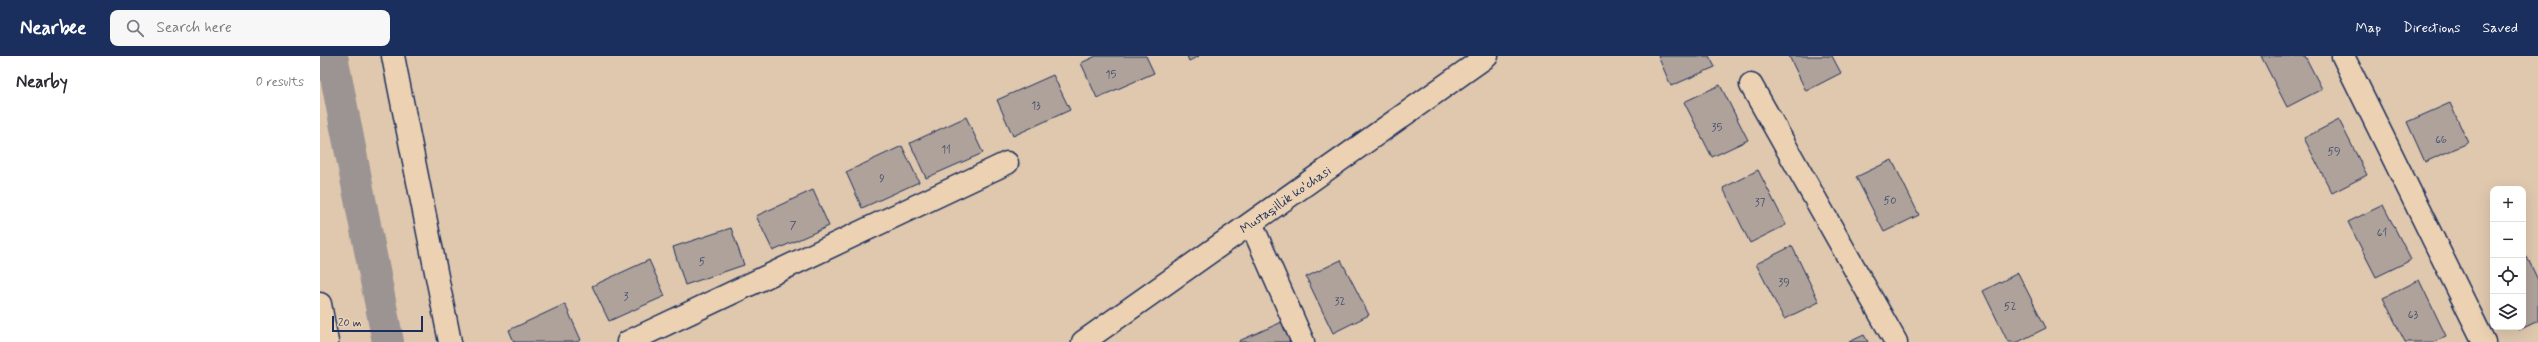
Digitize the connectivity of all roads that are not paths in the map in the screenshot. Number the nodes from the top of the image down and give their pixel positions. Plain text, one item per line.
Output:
1 (393, 56) edge
2 (1487, 56) edge
3 (2343, 56) edge
4 (1751, 85) dead end
5 (1007, 164) dead end
6 (1252, 223) junction
7 (320, 304) edge
8 (328, 342) edge
9 (450, 342) edge
10 (628, 342) edge
11 (1083, 342) edge
12 (1303, 342) edge
13 (1896, 342) edge
14 (2484, 342) edge

1 - 9 street
2 - 6 street, Mustaqillik ko'chasi
3 - 14 street
4 - 13 street
5 - 10 street
6 - 11 street, Mustaqillik ko'chasi
6 - 12 street
7 - 8 street

